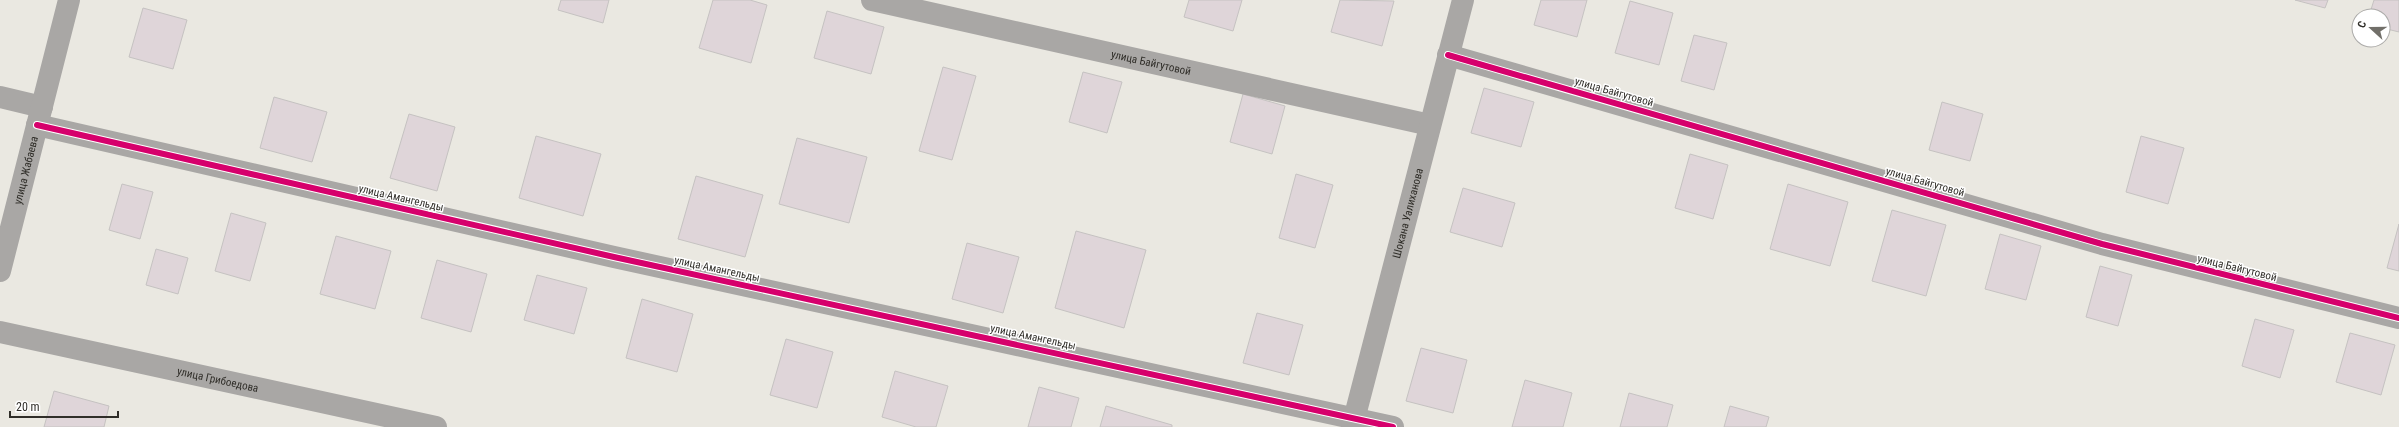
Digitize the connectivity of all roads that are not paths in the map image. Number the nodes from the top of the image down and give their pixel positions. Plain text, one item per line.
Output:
1 (69, 0) edge
2 (872, 0) edge
3 (1462, 0) edge
4 (1448, 55) junction
5 (0, 97) edge
6 (39, 116) junction
7 (1430, 124) junction
8 (0, 272) edge
9 (2399, 318) edge
10 (0, 332) edge
11 (1353, 422) edge
12 (436, 427) edge
13 (1393, 427) edge

1 - 6 street, улица Жабаева
2 - 7 street, улица Байгутовой
3 - 4 street, Шокана Уалиханова
4 - 7 street, Шокана Уалиханова
4 - 9 street, улица Байгутовой
5 - 6 street, улица Амангельды
6 - 8 street, улица Жабаева
6 - 11 street, улица Амангельды
7 - 11 street, Шокана Уалиханова
10 - 12 street, улица Грибоедова
11 - 13 street, улица Амангельды

